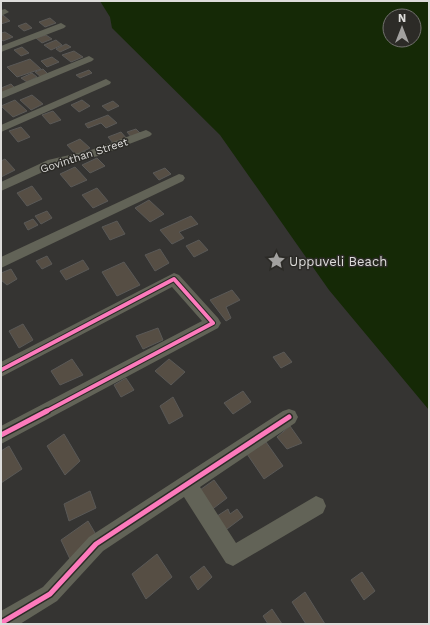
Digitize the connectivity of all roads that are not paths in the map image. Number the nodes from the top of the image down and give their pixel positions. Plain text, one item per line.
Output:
1 (61, 26) dead end
2 (1, 50) edge
3 (89, 59) dead end
4 (106, 82) dead end
5 (1, 96) edge
6 (1, 129) edge
7 (146, 134) dead end
8 (179, 178) dead end
9 (1, 187) edge
10 (1, 263) edge
11 (1, 370) edge
12 (289, 417) dead end
13 (1, 435) edge
14 (187, 484) junction
15 (316, 506) dead end
16 (1, 623) edge

1 - 2 street
3 - 5 street
4 - 6 street
7 - 9 street, Govinthan Street
8 - 10 street
11 - 13 street
12 - 14 street
14 - 15 street
14 - 16 street

